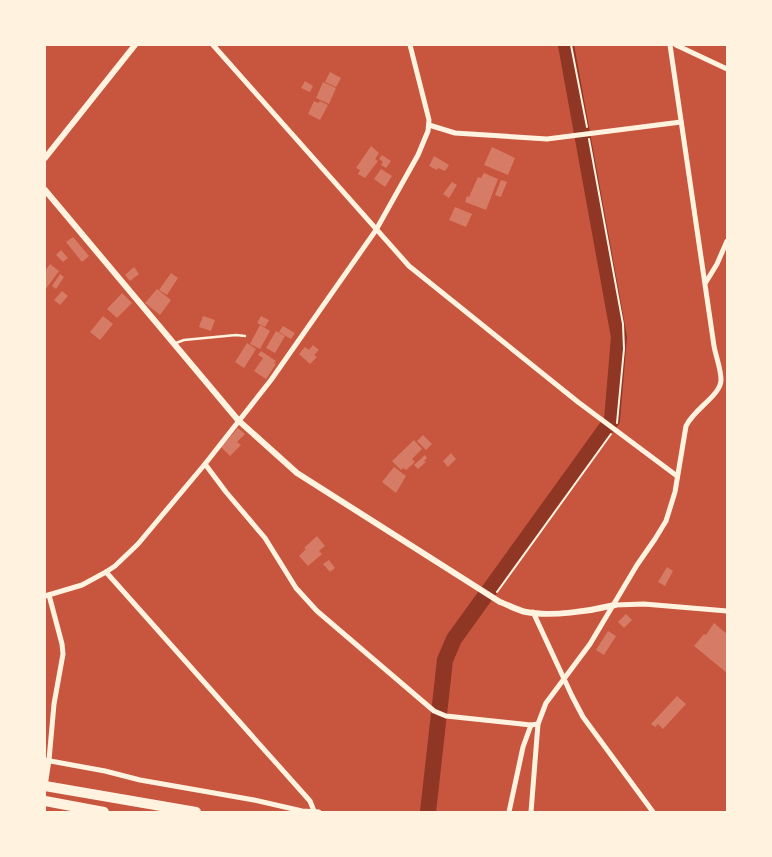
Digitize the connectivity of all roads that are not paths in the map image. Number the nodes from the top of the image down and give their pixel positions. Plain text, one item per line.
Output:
1 (136, 45) edge
2 (213, 45) edge
3 (410, 45) edge
4 (670, 45) edge
5 (676, 45) edge
6 (727, 69) edge
7 (681, 122) junction
8 (429, 125) junction
9 (45, 158) edge
10 (45, 190) edge
11 (376, 230) junction
12 (727, 240) edge
13 (706, 282) junction
14 (245, 336) dead end
15 (174, 344) junction
16 (238, 420) junction
17 (205, 464) junction
18 (678, 476) junction
19 (106, 572) junction
20 (47, 595) edge
21 (615, 605) junction
22 (727, 611) edge
23 (533, 612) junction
24 (564, 680) junction
25 (538, 724) junction
26 (531, 725) junction
27 (47, 760) edge
28 (45, 788) edge
29 (45, 801) edge
30 (314, 811) edge
31 (104, 812) edge
32 (196, 812) edge
33 (319, 812) edge
34 (509, 812) edge
35 (531, 812) edge
36 (653, 812) edge

1 - 9 street
2 - 11 street
3 - 8 street
4 - 7 street
5 - 6 street
7 - 8 street
7 - 13 street
8 - 11 street
10 - 15 street
11 - 16 street
11 - 18 street
12 - 13 street
13 - 18 street
14 - 15 lane
15 - 16 street
16 - 17 street
16 - 23 street
17 - 19 street
17 - 26 street
18 - 21 street
19 - 20 street
19 - 30 street
20 - 27 street
21 - 22 street
21 - 23 street
21 - 24 street
23 - 24 street
24 - 25 street
24 - 36 street
25 - 26 street
25 - 35 street
26 - 34 street
27 - 28 street
27 - 30 street
28 - 32 highway
29 - 31 highway
30 - 33 street

